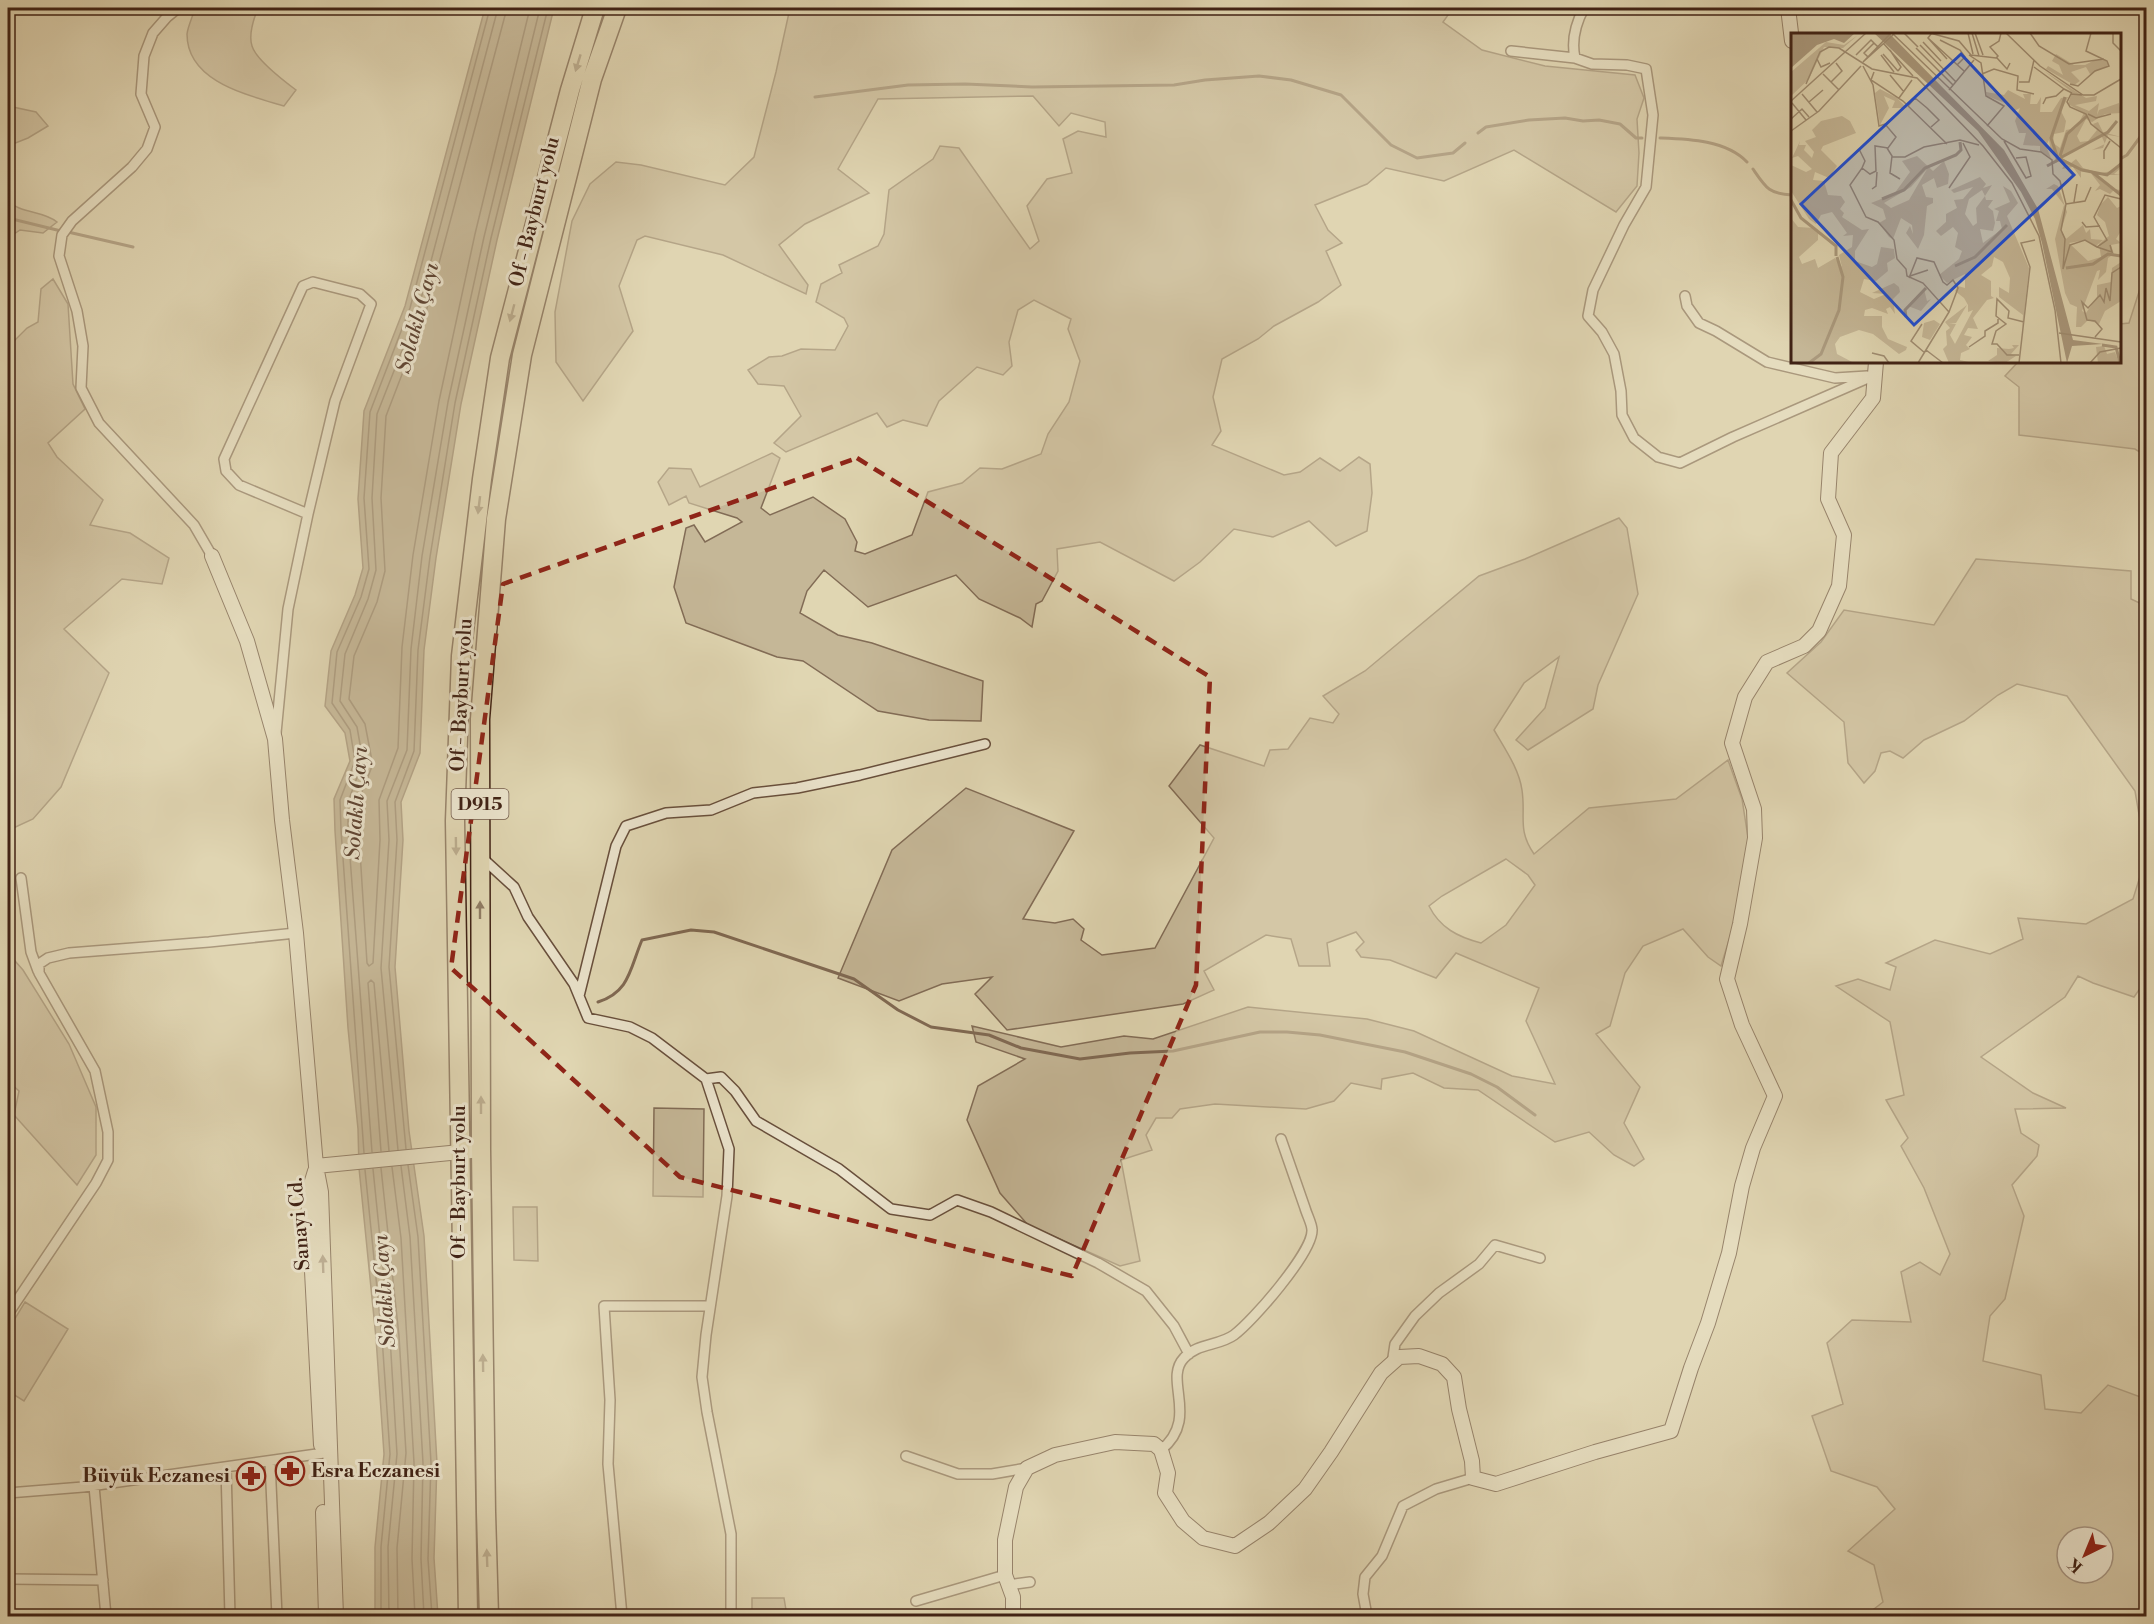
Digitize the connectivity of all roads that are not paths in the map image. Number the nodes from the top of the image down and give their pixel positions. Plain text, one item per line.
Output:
1 (178, 8) edge
2 (595, 8) edge
3 (617, 8) edge
4 (1584, 8) edge
5 (1788, 8) edge
6 (1791, 33) edge
7 (1511, 51) dead end
8 (1575, 58) junction
9 (1685, 296) dead end
10 (1876, 368) edge
11 (308, 514) junction
12 (212, 556) joint
13 (275, 739) junction
14 (985, 744) dead end
15 (480, 856) junction
16 (21, 878) dead end
17 (296, 933) junction
18 (39, 973) junction
19 (579, 996) junction
20 (706, 1079) junction
21 (1281, 1139) dead end
22 (481, 1149) junction
23 (454, 1151) junction
24 (316, 1166) junction
25 (1540, 1258) dead end
26 (710, 1306) junction
27 (8, 1314) edge
28 (1189, 1354) junction
29 (1392, 1364) junction
30 (1161, 1450) junction
31 (326, 1453) junction
32 (906, 1456) dead end
33 (270, 1462) junction
34 (226, 1468) junction
35 (1027, 1468) junction
36 (1473, 1478) junction
37 (94, 1486) junction
38 (8, 1493) edge
39 (8, 1579) edge
40 (103, 1580) junction
41 (1006, 1580) junction
42 (1030, 1582) dead end
43 (916, 1600) dead end
44 (106, 1617) edge
45 (230, 1617) edge
46 (277, 1617) edge
47 (326, 1617) edge
48 (336, 1617) edge
49 (468, 1617) edge
50 (489, 1617) edge
51 (622, 1617) edge
52 (731, 1617) edge
53 (1013, 1617) edge
54 (1367, 1617) edge

1 - 12 street
2 -> 23 highway, Of - Bayburt yolu / D915
3 - 15 highway, Of - Bayburt yolu / D915
4 - 8 street
5 - 6 street
7 - 8 street
8 - 10 street
9 - 10 street
10 - 36 street
11 - 11 street
11 - 13 street
12 - 13 street
13 - 17 street
14 - 19 street
15 - 19 street
22 -> 15 highway, Of - Bayburt yolu / D915
16 - 18 street
17 - 18 street
17 - 24 street
18 - 27 street
19 - 20 street
20 - 26 street
20 - 28 street
21 - 28 street
22 - 23 street
50 -> 22 highway, Of - Bayburt yolu / D915
23 - 24 street
23 - 49 highway, Of - Bayburt yolu / D915
24 - 31 street, Sanayi Cd.
25 - 29 street
26 - 51 street
26 - 52 street
28 - 30 street
29 - 30 street
29 - 36 street
30 - 35 street
31 - 33 street
31 - 47 street, Sanayi Cd.
31 - 48 street, Sanayi Cd.
32 - 35 street
33 - 34 street
33 - 46 street
34 - 37 street
34 - 45 street
35 - 41 street
36 - 54 street
37 - 38 street
37 - 40 street
39 - 40 street
40 - 44 street
41 - 42 street
41 - 43 street
41 - 53 street

